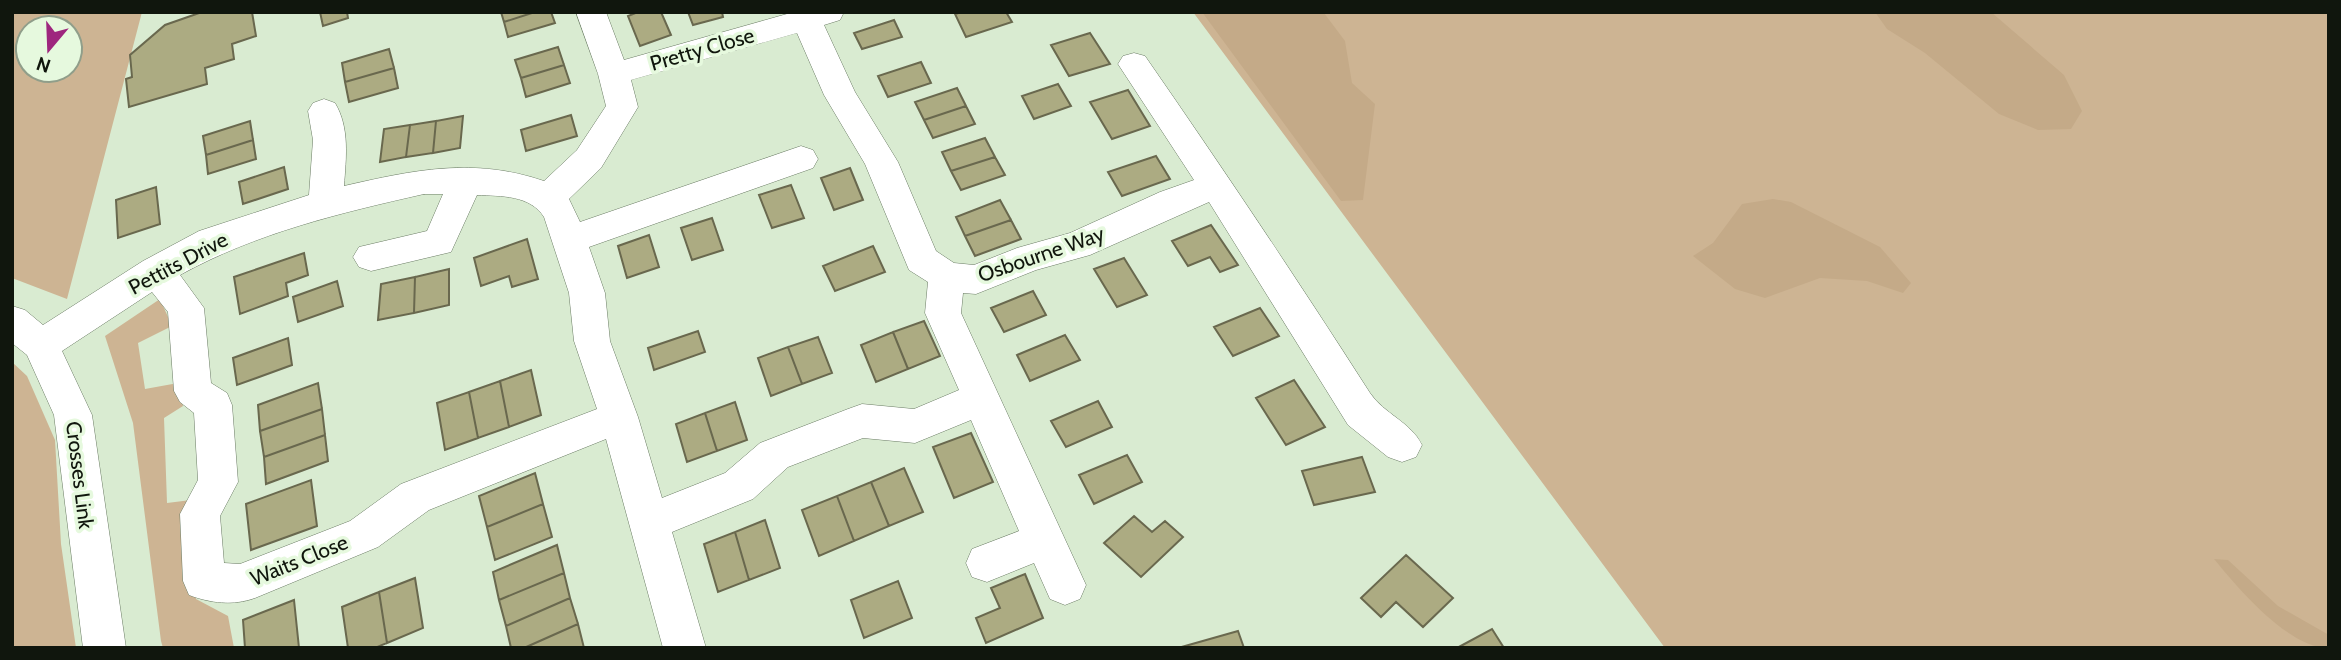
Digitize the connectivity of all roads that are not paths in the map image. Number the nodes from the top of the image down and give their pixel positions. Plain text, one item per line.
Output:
1 (591, 12) edge
2 (818, 15) edge
3 (1134, 64) dead end
4 (614, 74) junction
5 (324, 111) dead end
6 (801, 159) dead end
7 (467, 180) junction
8 (1214, 187) junction
9 (548, 197) junction
10 (326, 203) junction
11 (567, 241) junction
12 (371, 257) dead end
13 (156, 271) junction
14 (946, 276) junction
15 (27, 333) edge
16 (982, 398) junction
17 (619, 417) junction
18 (1402, 445) dead end
19 (650, 522) junction
20 (1046, 539) junction
21 (988, 563) dead end
22 (1065, 584) dead end
23 (105, 648) edge
24 (685, 648) edge

1 - 4 street
2 - 4 street, Pretty Close
2 - 14 street, Osbourne Way
3 - 8 street
4 - 9 street
5 - 10 street
6 - 11 street
7 - 9 street, Pettits Drive
7 - 10 street, Pettits Drive
7 - 12 street
8 - 14 street, Osbourne Way
8 - 18 street
9 - 11 street
10 - 13 street, Pettits Drive
11 - 17 street
13 - 15 street, Pettits Drive
13 - 17 street, Waits Close
14 - 16 street
15 - 23 street, Crosses Link
16 - 19 street
16 - 20 street
17 - 19 street
19 - 24 street
20 - 21 street
20 - 22 street

